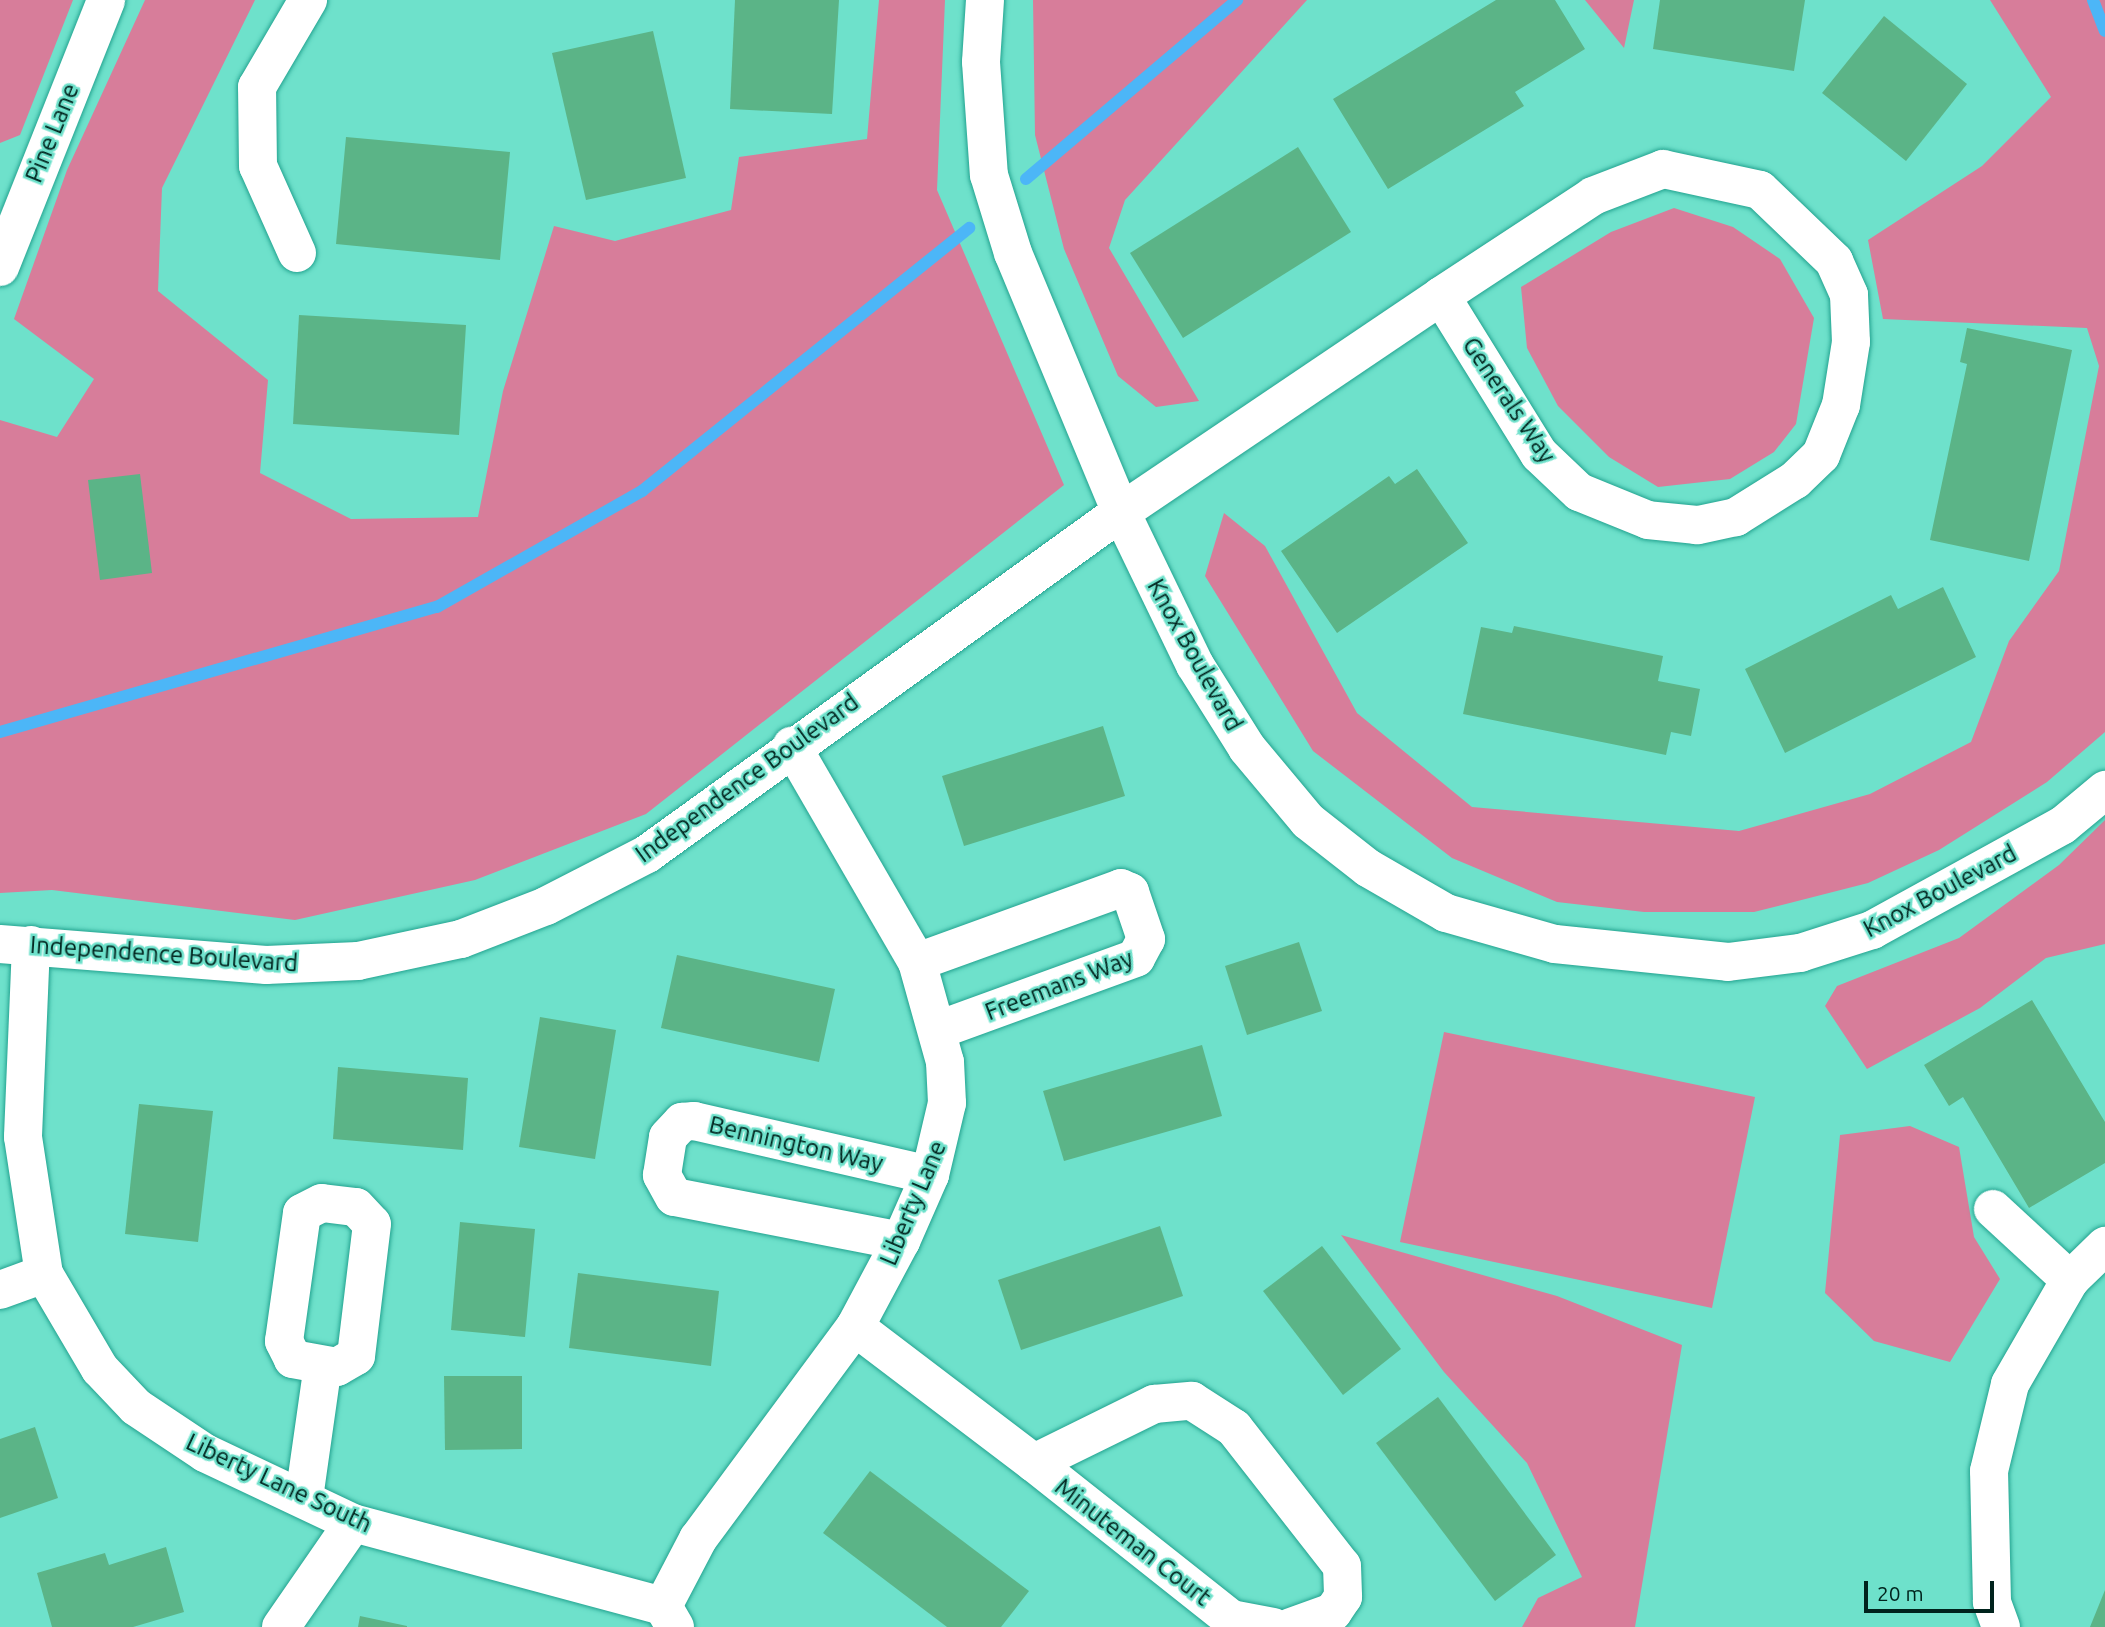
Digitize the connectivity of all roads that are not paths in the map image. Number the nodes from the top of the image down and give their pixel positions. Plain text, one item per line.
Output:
1 (106, 0) edge
2 (308, 0) edge
3 (985, 0) edge
4 (297, 253) dead end
5 (0, 267) edge
6 (1441, 296) junction
7 (1121, 512) junction
8 (792, 746) junction
9 (2105, 790) edge
10 (15, 944) edge
11 (917, 962) junction
12 (938, 1030) junction
13 (930, 1175) junction
14 (1993, 1209) dead end
15 (901, 1241) junction
16 (2105, 1246) edge
17 (44, 1275) junction
18 (2070, 1280) junction
19 (0, 1290) edge
20 (855, 1327) junction
21 (323, 1365) dead end
22 (1034, 1463) junction
23 (304, 1498) junction
24 (353, 1523) junction
25 (669, 1616) edge
26 (281, 1627) edge
27 (1273, 1627) edge
28 (1291, 1627) edge
29 (2001, 1627) edge

1 - 5 street, Pine Lane
2 - 4 street
3 - 7 street, Knox Boulevard
6 - 6 street, Generals Way
6 - 7 street, Generals Way
7 - 8 street, Independence Boulevard
7 - 9 street, Knox Boulevard
8 - 10 street, Independence Boulevard
8 - 11 street, Liberty Lane
10 - 17 street, Liberty Lane South
11 - 12 street, Liberty Lane
11 - 12 street, Freemans Way
12 - 13 street, Liberty Lane
13 - 15 street, Liberty Lane
13 - 15 street, Bennington Way
14 - 18 street
15 - 20 street, Liberty Lane
16 - 18 street
17 - 19 street
17 - 23 street, Liberty Lane South
18 - 29 street
20 - 22 street, Minuteman Court
20 - 25 street, Liberty Lane
21 - 23 street
22 - 27 street, Minuteman Court
22 - 28 street, Minuteman Court
23 - 24 street, Liberty Lane South
24 - 25 street, Liberty Lane South
24 - 26 street

